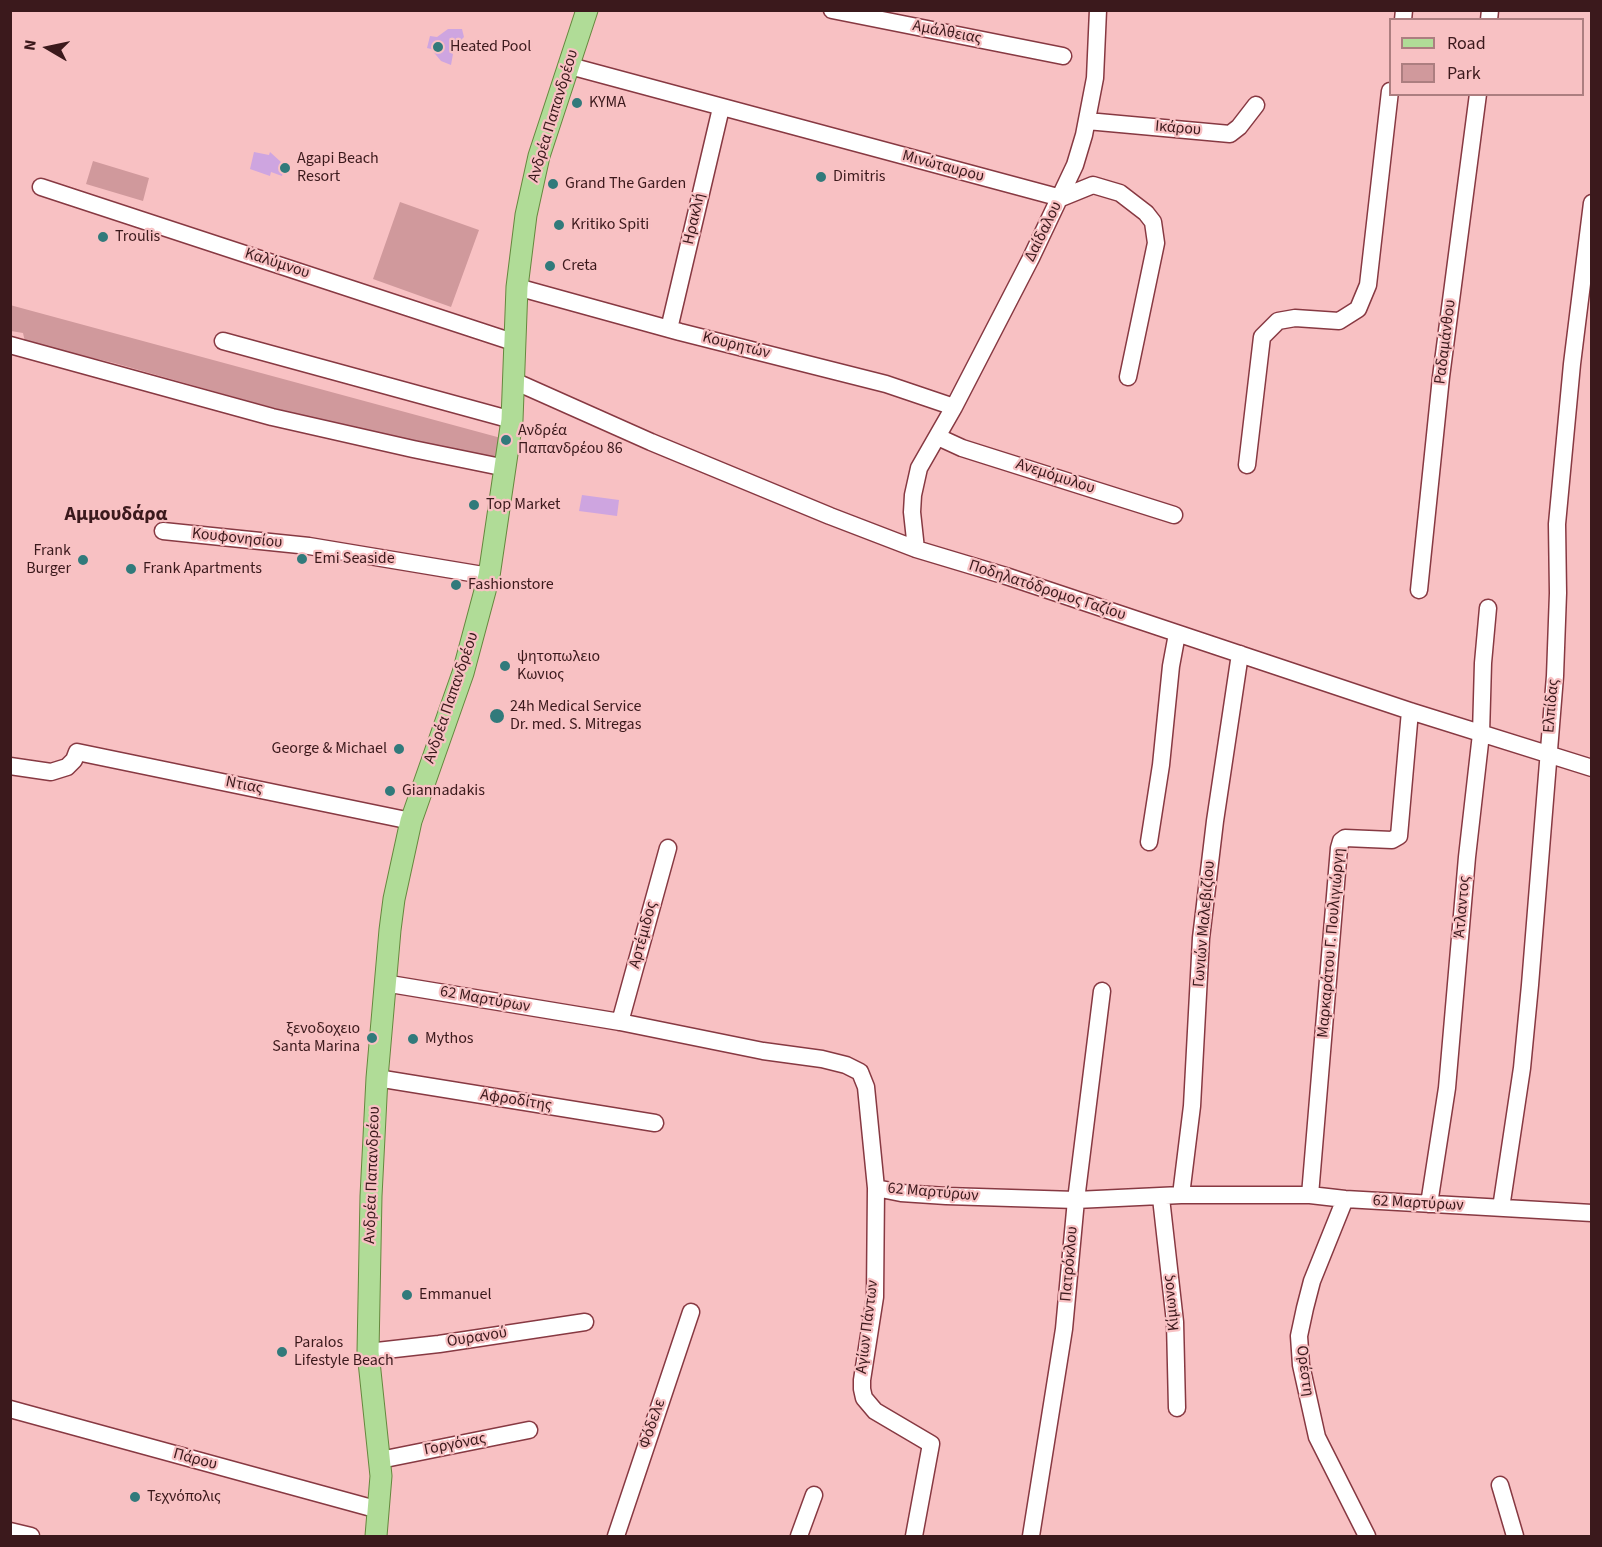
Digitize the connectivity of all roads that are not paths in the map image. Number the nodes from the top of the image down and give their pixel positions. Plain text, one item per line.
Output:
1 (587, 10) edge
2 (832, 10) edge
3 (1098, 10) edge
4 (1063, 56) dead end
5 (570, 66) junction
6 (1390, 96) edge
7 (1478, 96) edge
8 (1256, 105) dead end
9 (721, 108) junction
10 (1088, 121) junction
11 (41, 187) dead end
12 (1060, 198) junction
13 (1592, 203) edge
14 (517, 287) junction
15 (669, 329) junction
16 (223, 341) dead end
17 (513, 342) junction
18 (10, 345) edge
19 (1128, 377) dead end
20 (514, 381) junction
21 (954, 407) junction
22 (512, 420) junction
23 (938, 437) junction
24 (1247, 465) dead end
25 (506, 468) junction
26 (1174, 515) dead end
27 (163, 531) dead end
28 (916, 549) junction
29 (489, 576) junction
30 (1419, 590) dead end
31 (1488, 608) dead end
32 (1177, 634) junction
33 (1240, 654) junction
34 (1410, 711) junction
35 (1481, 734) junction
36 (1547, 755) junction
37 (10, 766) edge
38 (1592, 768) edge
39 (411, 821) junction
40 (1149, 842) dead end
41 (668, 848) dead end
42 (384, 983) junction
43 (1102, 992) dead end
44 (620, 1022) junction
45 (377, 1078) junction
46 (655, 1123) dead end
47 (876, 1188) junction
48 (1180, 1195) junction
49 (1310, 1195) junction
50 (1161, 1198) junction
51 (1345, 1199) junction
52 (1076, 1200) junction
53 (1430, 1204) junction
54 (1501, 1209) junction
55 (1592, 1213) edge
56 (691, 1312) dead end
57 (585, 1322) dead end
58 (368, 1352) junction
59 (1177, 1408) dead end
60 (10, 1409) edge
61 (529, 1430) dead end
62 (380, 1460) junction
63 (1500, 1485) dead end
64 (814, 1495) dead end
65 (379, 1510) junction
66 (10, 1531) edge
67 (31, 1536) edge
68 (376, 1536) edge
69 (616, 1536) edge
70 (799, 1536) edge
71 (914, 1536) edge
72 (1031, 1536) edge
73 (1367, 1536) edge
74 (1515, 1536) edge

1 - 5 main road, Ανδρέα Παπανδρέου
2 - 4 street, Αμάλθειας
3 - 10 street, Δαίδαλου
5 - 9 street, Μινώταυρου
5 - 14 main road, Ανδρέα Παπανδρέου
6 - 24 street
7 - 30 street, Ραδαμάνθου
8 - 10 street, Ικάρου
9 - 12 street, Μινώταυρου
9 - 15 street, Ηρακλή
10 - 12 street, Δαίδαλου
11 - 17 street, Καλύμνου
12 - 19 street
12 - 21 street, Δαίδαλου
13 - 36 street, Ελπίδας
14 - 15 street, Κουρητών
14 - 17 main road, Ανδρέα Παπανδρέου
15 - 21 street, Κουρητών
16 - 22 street
17 - 20 main road, Ανδρέα Παπανδρέου
18 - 25 street
20 - 22 main road, Ανδρέα Παπανδρέου
20 - 28 street, Ποδηλατόδρομος Γαζίου
21 - 23 street, Δαίδαλου
22 - 25 main road, Ανδρέα Παπανδρέου
23 - 26 street, Ανεμόμυλου
23 - 28 street, Δαίδαλου
25 - 29 main road, Ανδρέα Παπανδρέου
27 - 29 street, Κουφονησίου
28 - 32 street, Ποδηλατόδρομος Γαζίου
29 - 39 main road, Ανδρέα Παπανδρέου
31 - 35 street, Άτλαντος
32 - 33 street, Ποδηλατόδρομος Γαζίου
32 - 40 street
33 - 34 street, Ποδηλατόδρομος Γαζίου
33 - 48 street, Γωνιών Μαλεβιζίου
34 - 35 street, Ποδηλατόδρομος Γαζίου
34 - 49 street, Μαρκαράτου Γ. Πουλιγιώργη
35 - 36 street, Ποδηλατόδρομος Γαζίου
35 - 53 street, Άτλαντος
36 - 38 street, Ποδηλατόδρομος Γαζίου
36 - 54 street, Ελπίδας
37 - 39 street, Ντιας
39 - 42 main road, Ανδρέα Παπανδρέου
41 - 44 street, Αρτέμιδος
42 - 44 street, 62 Μαρτύρων
42 - 45 main road, Ανδρέα Παπανδρέου
43 - 52 street, Πατρόκλου
44 - 47 street, 62 Μαρτύρων
45 - 46 street, Αφροδίτης
45 - 58 main road, Ανδρέα Παπανδρέου
47 - 52 street, 62 Μαρτύρων
47 - 71 street, Αγίων Πάντων
48 - 49 street, 62 Μαρτύρων
48 - 50 street, 62 Μαρτύρων
49 - 51 street, 62 Μαρτύρων
50 - 52 street, 62 Μαρτύρων
50 - 59 street, Κίμωνος
51 - 53 street, 62 Μαρτύρων
51 - 73 street, Ορέστη
52 - 72 street, Πατρόκλου
53 - 54 street, 62 Μαρτύρων
54 - 55 street, 62 Μαρτύρων
56 - 69 street, Φόδελε
57 - 58 street, Ουρανού
58 - 62 main road, Ανδρέα Παπανδρέου
60 - 65 street, Πάρου
61 - 62 street, Γοργόνας
62 - 65 main road, Ανδρέα Παπανδρέου
63 - 74 street
64 - 70 street
65 - 68 main road, Ανδρέα Παπανδρέου
66 - 67 street

